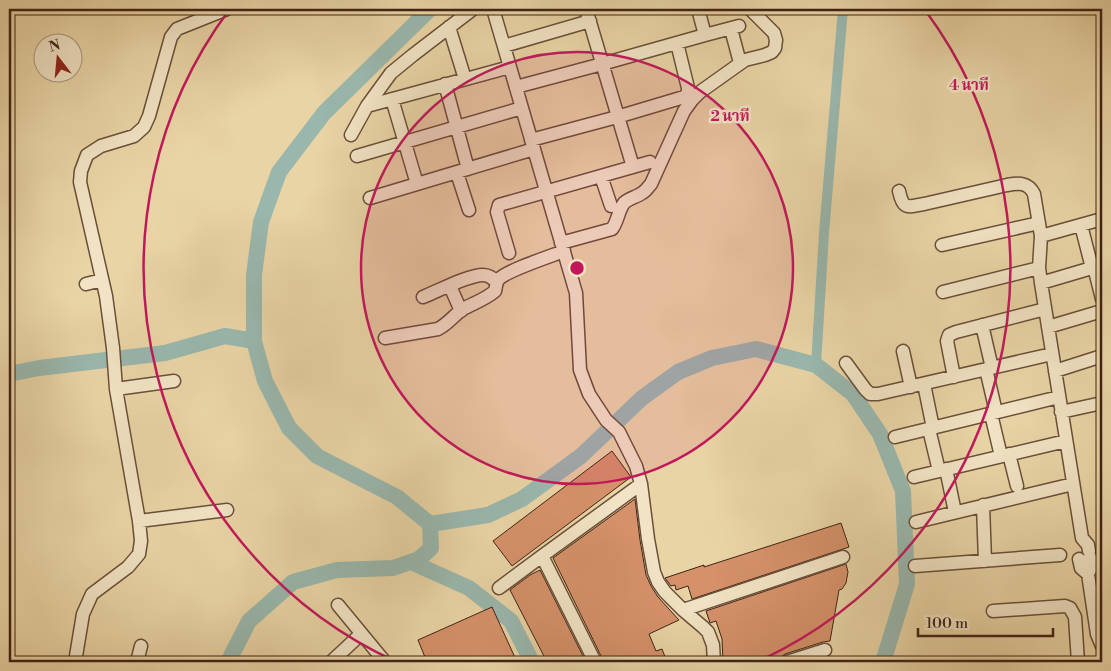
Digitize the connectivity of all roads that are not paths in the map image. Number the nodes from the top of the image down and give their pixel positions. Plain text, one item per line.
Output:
1 (227, 9) edge
2 (473, 9) edge
3 (493, 9) edge
4 (698, 9) edge
5 (750, 9) edge
6 (590, 12) edge
7 (450, 26) junction
8 (705, 34) junction
9 (677, 43) junction
10 (504, 46) junction
11 (739, 58) dead end
12 (602, 64) junction
13 (510, 67) junction
14 (466, 79) junction
15 (445, 84) junction
16 (516, 87) junction
17 (392, 99) junction
18 (367, 106) junction
19 (522, 108) junction
20 (617, 117) junction
21 (457, 126) junction
22 (351, 135) dead end
23 (405, 142) junction
24 (533, 144) junction
25 (357, 156) dead end
26 (650, 162) dead end
27 (633, 167) junction
28 (463, 171) junction
29 (601, 176) junction
30 (417, 184) junction
31 (899, 191) dead end
32 (546, 192) junction
33 (370, 198) dead end
34 (611, 206) dead end
35 (469, 210) dead end
36 (1102, 219) edge
37 (1039, 223) junction
38 (1081, 225) junction
39 (1041, 236) junction
40 (942, 246) dead end
41 (563, 247) junction
42 (509, 253) dead end
43 (1096, 267) edge
44 (1039, 268) junction
45 (102, 280) junction
46 (496, 282) junction
47 (1041, 283) junction
48 (86, 284) dead end
49 (450, 286) junction
50 (943, 292) dead end
51 (423, 297) dead end
52 (1102, 299) edge
53 (1045, 309) junction
54 (1102, 310) edge
55 (461, 311) junction
56 (982, 325) junction
57 (1048, 327) junction
58 (385, 338) dead end
59 (902, 351) dead end
60 (1052, 354) junction
61 (1102, 356) edge
62 (846, 363) dead end
63 (989, 369) junction
64 (1055, 371) junction
65 (954, 377) junction
66 (174, 381) dead end
67 (116, 384) junction
68 (917, 385) junction
69 (1059, 397) junction
70 (1102, 402) edge
71 (1061, 412) junction
72 (994, 413) junction
73 (931, 428) junction
74 (895, 437) dead end
75 (1066, 441) junction
76 (1005, 455) junction
77 (942, 470) junction
78 (914, 477) dead end
79 (641, 484) junction
80 (1073, 484) junction
81 (1017, 486) dead end
82 (983, 505) junction
83 (227, 510) dead end
84 (955, 512) junction
85 (139, 521) junction
86 (916, 522) dead end
87 (1060, 555) dead end
88 (542, 556) junction
89 (843, 557) dead end
90 (985, 561) junction
91 (915, 566) dead end
92 (499, 588) dead end
93 (338, 605) dead end
94 (683, 610) junction
95 (993, 611) dead end
96 (361, 634) junction
97 (141, 646) dead end
98 (1102, 646) edge
99 (825, 650) dead end
100 (75, 662) edge
101 (136, 662) edge
102 (331, 662) edge
103 (385, 662) edge
104 (595, 662) edge
105 (714, 662) edge
106 (787, 662) edge
107 (1078, 662) edge

1 - 45 street
2 - 7 street
3 - 10 street
4 - 8 street
5 - 41 street
6 - 10 street
6 - 12 street
7 - 14 street
7 - 18 street
8 - 9 street
8 - 11 street
9 - 12 street
9 - 20 street
10 - 13 street
12 - 16 street
12 - 20 street
13 - 14 street
13 - 16 street
14 - 15 street
15 - 17 street
15 - 21 street
16 - 19 street
17 - 18 street
17 - 23 street
18 - 22 street
19 - 21 street
19 - 24 street
20 - 24 street
20 - 27 street
21 - 23 street
21 - 28 street
23 - 25 street
23 - 30 street
24 - 28 street
24 - 32 street
26 - 27 street
27 - 29 street
28 - 30 street
28 - 35 street
29 - 32 street
29 - 34 street
30 - 33 street
31 - 37 street
32 - 41 street
32 - 42 street
36 - 38 street
37 - 39 street
37 - 40 street
38 - 39 street
38 - 43 street
39 - 44 street
41 - 46 street
41 - 79 street
43 - 47 street
43 - 52 street
44 - 47 street
44 - 50 street
45 - 48 street
45 - 67 street
46 - 49 street
46 - 55 street
47 - 53 street
49 - 51 street
49 - 55 street
53 - 56 street
53 - 57 street
54 - 57 street
55 - 58 street
56 - 63 street
56 - 65 street
57 - 60 street
59 - 68 street
60 - 63 street
60 - 64 street
61 - 64 street
62 - 68 street
63 - 65 street
63 - 72 street
64 - 69 street
65 - 68 street
66 - 67 street
67 - 85 street
68 - 73 street
69 - 71 street
69 - 72 street
70 - 71 street
71 - 75 street
72 - 73 street
72 - 76 street
73 - 74 street
73 - 77 street
75 - 76 street
75 - 80 street
76 - 77 street
76 - 81 street
77 - 78 street
77 - 84 street
79 - 88 street
79 - 94 street
80 - 82 street
80 - 98 street
82 - 84 street
82 - 90 street
83 - 85 street
84 - 86 street
85 - 100 street
87 - 90 street
88 - 92 street
88 - 104 street
89 - 94 street
90 - 91 street
93 - 96 street
94 - 105 street
95 - 107 street
96 - 102 street
96 - 103 street
97 - 101 street
99 - 106 street

